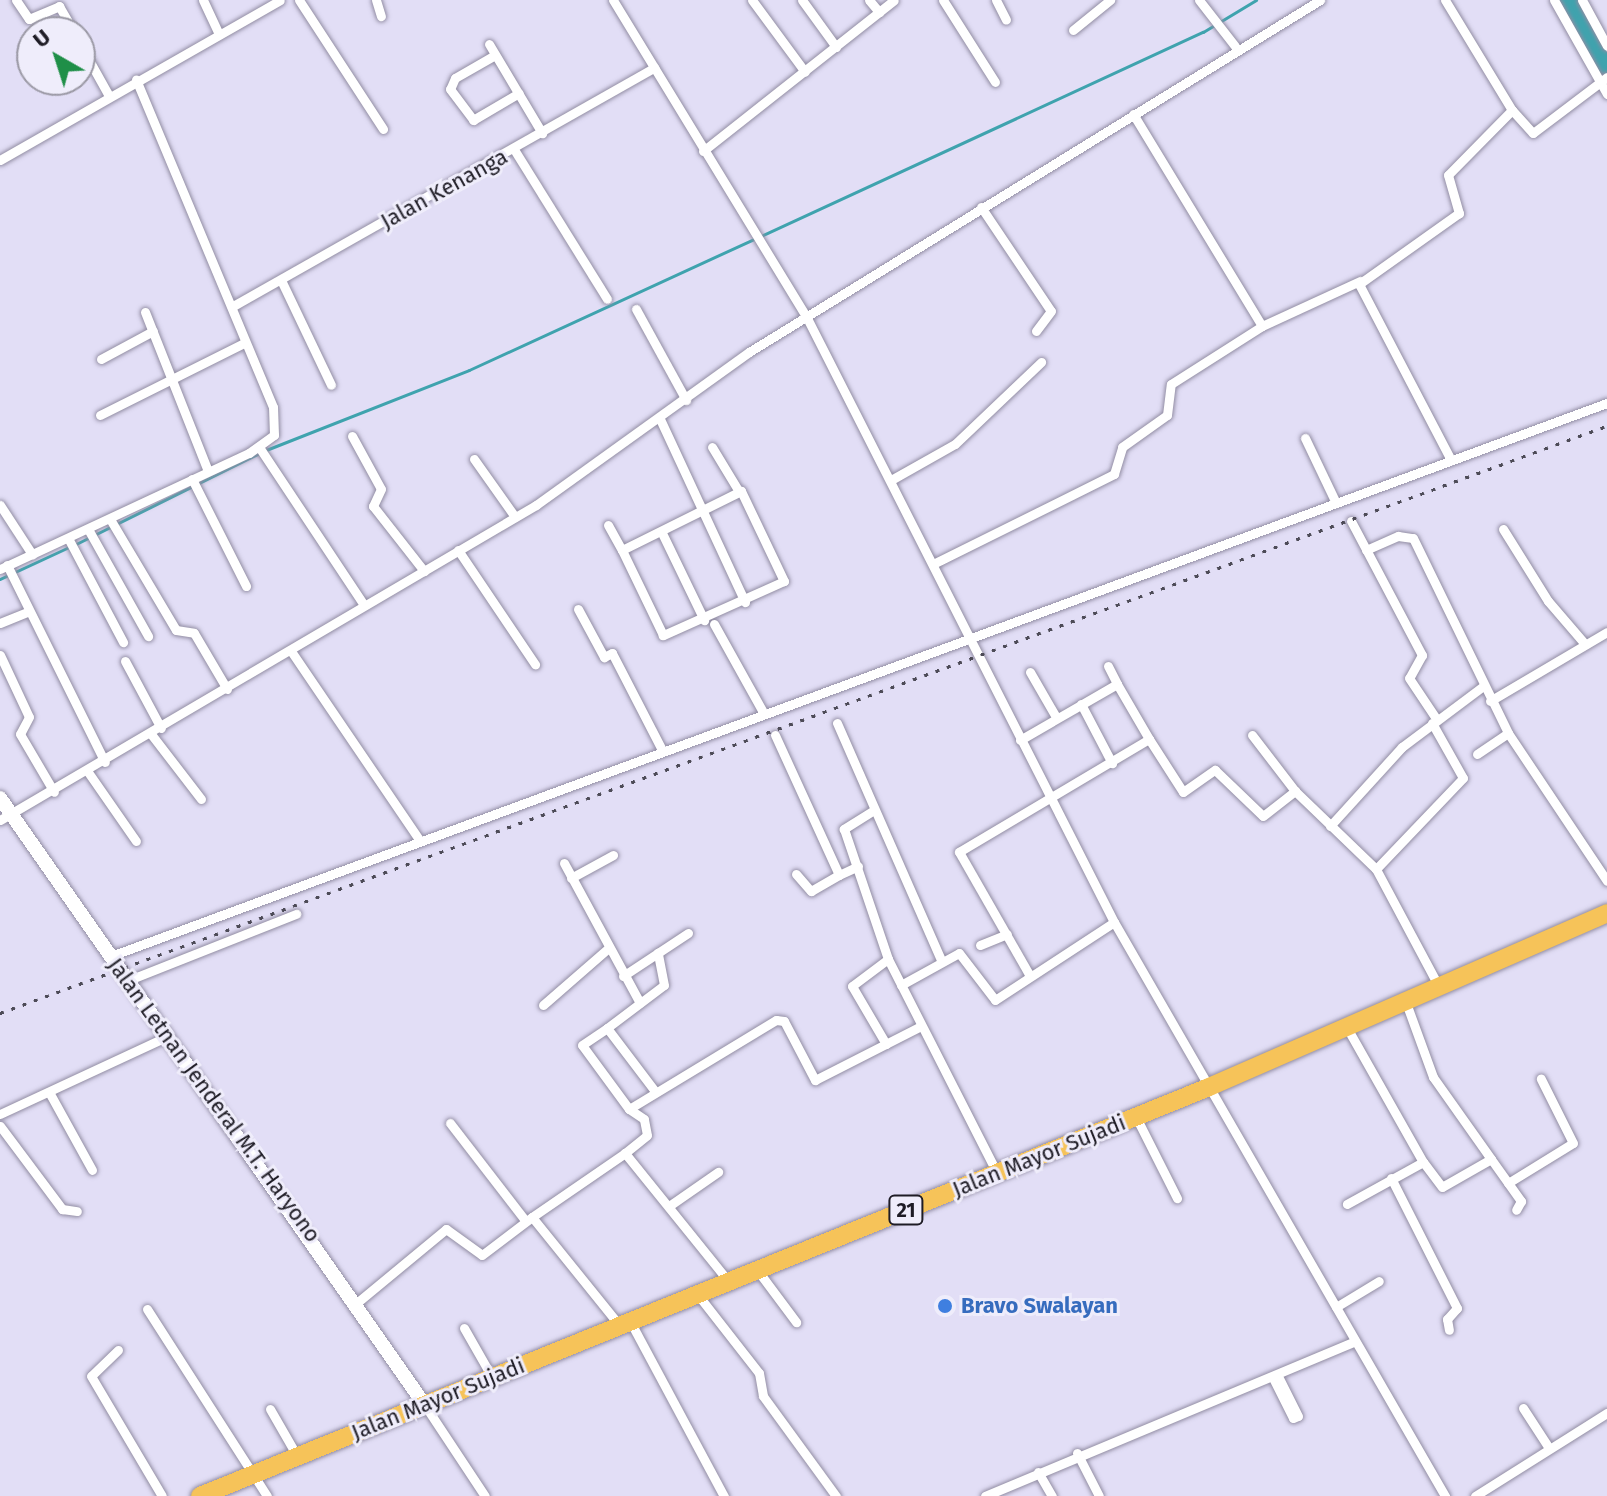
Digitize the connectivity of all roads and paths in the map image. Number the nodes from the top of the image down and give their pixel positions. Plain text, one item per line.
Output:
1 (16, 0) edge
2 (203, 0) edge
3 (280, 0) edge
4 (299, 0) edge
5 (376, 0) edge
6 (613, 0) edge
7 (752, 0) edge
8 (802, 0) edge
9 (869, 0) edge
10 (894, 0) edge
11 (943, 0) edge
12 (996, 0) edge
13 (1110, 0) edge
14 (1199, 0) edge
15 (1320, 0) edge
16 (1445, 0) edge
17 (1554, 0) edge
18 (1582, 0) edge
19 (61, 3) edge
20 (879, 12) junction
21 (381, 16) dead end
22 (1006, 20) dead end
23 (1073, 30) dead end
24 (219, 34) junction
25 (489, 44) dead end
26 (1235, 46) junction
27 (1607, 46) edge
28 (836, 47) junction
29 (495, 55) junction
30 (654, 68) junction
31 (805, 72) junction
32 (96, 73) edge
33 (136, 79) junction
34 (1604, 80) edge
35 (995, 82) dead end
36 (519, 93) junction
37 (108, 94) junction
38 (1607, 94) edge
39 (1512, 110) junction
40 (1133, 114) junction
41 (383, 129) dead end
42 (542, 133) junction
43 (0, 146) edge
44 (515, 151) junction
45 (703, 151) junction
46 (3, 158) edge
47 (981, 207) junction
48 (281, 280) junction
49 (1360, 281) junction
50 (607, 299) dead end
51 (233, 306) junction
52 (636, 309) dead end
53 (145, 312) dead end
54 (806, 316) junction
55 (1262, 326) junction
56 (153, 331) junction
57 (1036, 331) dead end
58 (244, 343) junction
59 (101, 359) dead end
60 (1041, 362) dead end
61 (174, 379) junction
62 (331, 385) dead end
63 (686, 400) junction
64 (1607, 403) edge
65 (100, 415) dead end
66 (660, 419) junction
67 (352, 436) dead end
68 (1305, 438) dead end
69 (712, 447) dead end
70 (261, 451) junction
71 (474, 459) dead end
72 (1451, 460) junction
73 (208, 471) junction
74 (192, 479) junction
75 (891, 480) junction
76 (738, 490) junction
77 (1336, 503) junction
78 (0, 505) edge
79 (704, 509) junction
80 (515, 517) junction
81 (1351, 521) dead end
82 (114, 525) junction
83 (608, 525) dead end
84 (1503, 529) dead end
85 (89, 532) junction
86 (662, 533) junction
87 (69, 540) junction
88 (458, 550) junction
89 (622, 550) junction
90 (1366, 550) junction
91 (32, 554) junction
92 (935, 563) junction
93 (7, 570) edge
94 (424, 571) junction
95 (246, 586) dead end
96 (745, 602) junction
97 (364, 605) junction
98 (578, 609) dead end
99 (29, 611) junction
100 (709, 622) junction
101 (0, 623) edge
102 (1607, 632) edge
103 (148, 636) dead end
104 (975, 637) junction
105 (123, 642) dead end
106 (1585, 644) junction
107 (622, 648) dead end
108 (291, 651) junction
109 (612, 653) junction
110 (0, 655) edge
111 (125, 661) dead end
112 (535, 664) dead end
113 (1108, 666) dead end
114 (1030, 672) dead end
115 (1117, 684) junction
116 (1482, 687) junction
117 (227, 689) junction
118 (1490, 701) junction
119 (1081, 704) junction
120 (764, 714) junction
121 (1056, 717) junction
122 (1434, 721) junction
123 (837, 723) dead end
124 (161, 728) junction
125 (1508, 733) junction
126 (151, 734) junction
127 (775, 735) dead end
128 (1252, 735) dead end
129 (1149, 739) junction
130 (1020, 740) junction
131 (661, 748) junction
132 (1477, 754) dead end
133 (105, 762) junction
134 (1112, 763) junction
135 (88, 772) junction
136 (1295, 791) junction
137 (54, 792) junction
138 (0, 798) edge
139 (201, 799) dead end
140 (1052, 803) junction
141 (874, 810) junction
142 (6, 817) edge
143 (1330, 826) junction
144 (419, 839) junction
145 (136, 841) dead end
146 (613, 855) dead end
147 (564, 863) dead end
148 (858, 866) junction
149 (1376, 869) junction
150 (796, 874) dead end
151 (839, 875) junction
152 (571, 878) junction
153 (1607, 881) edge
154 (1607, 913) edge
155 (296, 914) dead end
156 (1114, 922) junction
157 (688, 933) dead end
158 (1007, 934) junction
159 (980, 945) dead end
160 (606, 950) junction
161 (658, 953) junction
162 (111, 956) junction
163 (888, 959) junction
164 (941, 960) junction
165 (1029, 974) junction
166 (623, 976) junction
167 (129, 980) junction
168 (901, 985) junction
169 (1438, 985) junction
170 (1405, 1000) junction
171 (640, 1003) junction
172 (543, 1005) dead end
173 (921, 1026) junction
174 (1346, 1026) junction
175 (607, 1028) junction
176 (168, 1036) junction
177 (886, 1044) junction
178 (1541, 1079) dead end
179 (1207, 1088) junction
180 (654, 1090) junction
181 (49, 1092) junction
182 (629, 1109) junction
183 (0, 1114) edge
184 (1136, 1117) junction
185 (450, 1123) dead end
186 (0, 1126) edge
187 (625, 1153) junction
188 (1491, 1159) junction
189 (1423, 1162) junction
190 (92, 1170) dead end
191 (718, 1172) dead end
192 (997, 1173) junction
193 (1391, 1178) junction
194 (1508, 1183) junction
195 (1177, 1198) dead end
196 (1347, 1204) dead end
197 (669, 1206) junction
198 (1516, 1210) dead end
199 (77, 1211) dead end
200 (529, 1219) junction
201 (758, 1271) junction
202 (1379, 1281) dead end
203 (730, 1283) junction
204 (698, 1295) junction
205 (359, 1301) junction
206 (1336, 1307) junction
207 (147, 1309) dead end
208 (796, 1322) dead end
209 (625, 1323) junction
210 (464, 1328) dead end
211 (1449, 1330) dead end
212 (1355, 1341) junction
213 (118, 1350) dead end
214 (492, 1377) junction
215 (424, 1404) junction
216 (1523, 1408) dead end
217 (270, 1409) dead end
218 (1607, 1413) edge
219 (1549, 1448) junction
220 (1077, 1453) junction
221 (297, 1456) junction
222 (1038, 1472) junction
223 (252, 1474) junction
224 (162, 1496) edge
225 (200, 1496) edge
226 (267, 1496) edge
227 (485, 1496) edge
228 (724, 1496) edge
229 (836, 1496) edge
230 (985, 1496) edge
231 (1052, 1496) edge
232 (1099, 1496) edge
233 (1445, 1496) edge
234 (1475, 1496) edge

1 - 19 street
2 - 24 street
3 - 24 street
4 - 41 street
5 - 21 street
6 - 30 street
7 - 31 street
8 - 28 street
9 - 20 street
10 - 20 street
11 - 35 street
12 - 22 street
13 - 23 street
14 - 26 street
15 - 26 street
16 - 39 street
17 - 34 street
18 - 27 street
20 - 28 street
24 - 33 street
25 - 29 street
26 - 40 street
28 - 31 street
29 - 36 street
29 - 36 street
30 - 42 street, Jalan Kenanga
30 - 45 street
31 - 45 street
32 - 37 street
33 - 37 street
33 - 51 street
34 - 38 street
34 - 39 street
36 - 42 street
37 - 46 street
39 - 49 street
40 - 47 street
40 - 55 street
42 - 44 street, Jalan Kenanga
43 - 46 street
44 - 48 street, Jalan Kenanga
44 - 50 street
45 - 54 street
47 - 54 street
47 - 57 street
48 - 51 street, Jalan Kenanga
48 - 62 street
49 - 55 street
49 - 72 street
51 - 58 street
52 - 63 street
53 - 56 street
54 - 63 street
54 - 75 street
55 - 92 street
56 - 59 street
56 - 61 street
58 - 61 street
58 - 70 street
60 - 75 street
61 - 65 street
61 - 73 street
63 - 66 street
64 - 72 street
66 - 79 street
66 - 80 street
67 - 94 street
68 - 77 street
69 - 76 street
70 - 73 street
70 - 97 street
71 - 80 street
72 - 77 street
73 - 74 street
74 - 82 street
74 - 95 street
75 - 92 street
76 - 79 street
76 - 96 street
77 - 104 street
78 - 91 street
79 - 86 street
79 - 96 street
80 - 88 street
81 - 90 street
82 - 85 street
82 - 117 street
83 - 89 street
84 - 106 street
85 - 87 street
85 - 103 street
86 - 89 street
86 - 100 street
87 - 91 street
87 - 105 street
88 - 94 street
88 - 112 street
89 - 100 street
90 - 116 street
90 - 122 street
91 - 93 street
92 - 104 street
93 - 99 street
94 - 97 street
96 - 100 street
97 - 108 street
98 - 109 street
99 - 101 street
99 - 133 street
100 - 120 street
102 - 106 street
104 - 120 street
104 - 130 street
106 - 118 street
107 - 109 street
108 - 117 street
108 - 144 street
109 - 131 street
110 - 137 street
111 - 124 street
113 - 115 street
114 - 121 street
115 - 119 street
115 - 129 street
116 - 118 street
116 - 122 street
117 - 124 street
118 - 125 street
119 - 121 street
119 - 134 street
120 - 131 street
121 - 130 street
122 - 143 street
122 - 149 street
123 - 141 street
124 - 126 street
125 - 132 street
125 - 153 street
126 - 133 street
126 - 139 street
127 - 151 street
128 - 136 street
129 - 134 street
129 - 136 street
130 - 140 street
131 - 144 street
133 - 135 street
134 - 140 street
135 - 137 street
135 - 145 street
136 - 143 street
137 - 142 street
138 - 142 main road, Jalan Letnan Jenderal M.T. Haryono
140 - 156 street
140 - 158 street
141 - 148 street
141 - 164 street
142 - 162 main road, Jalan Letnan Jenderal M.T. Haryono
143 - 149 street
144 - 162 street
146 - 152 street
147 - 152 street
148 - 151 street
148 - 163 street
149 - 169 street
150 - 151 street
152 - 160 street
154 - 169 highway, Jalan Mayor Sujadi / 21
155 - 167 street
156 - 165 street
156 - 179 street
157 - 161 street
158 - 159 street
158 - 165 street
160 - 166 street
160 - 172 street
161 - 166 street
161 - 171 street
162 - 167 main road, Jalan Letnan Jenderal M.T. Haryono
163 - 168 street
163 - 177 street
164 - 165 street
164 - 168 street
166 - 171 street
167 - 176 main road, Jalan Letnan Jenderal M.T. Haryono
168 - 173 street
169 - 170 highway, Jalan Mayor Sujadi / 21
170 - 174 highway, Jalan Mayor Sujadi / 21
170 - 188 street
171 - 175 street
173 - 177 street
173 - 192 street
174 - 179 highway, Jalan Mayor Sujadi / 21
174 - 189 street
175 - 180 street
175 - 182 street
176 - 181 street
176 - 205 main road, Jalan Letnan Jenderal M.T. Haryono
177 - 180 street
178 - 194 street
179 - 184 highway, Jalan Mayor Sujadi / 21
179 - 206 street
180 - 182 street
181 - 183 street
181 - 190 street
182 - 187 street
184 - 192 highway, Jalan Mayor Sujadi / 21
184 - 195 street
185 - 200 street
186 - 199 street
187 - 197 street
187 - 200 street
188 - 189 street
188 - 194 street
189 - 193 street
191 - 197 street
192 - 201 highway, Jalan Mayor Sujadi / 21
193 - 196 street
193 - 211 street
194 - 198 street
197 - 203 street
200 - 205 street
200 - 209 street
201 - 203 highway, Jalan Mayor Sujadi / 21
201 - 208 street
202 - 206 street
203 - 204 highway, Jalan Mayor Sujadi / 21
204 - 209 highway, Jalan Mayor Sujadi / 21
204 - 229 street
205 - 215 main road, Jalan Letnan Jenderal M.T. Haryono
206 - 212 street
207 - 223 street
209 - 214 highway, Jalan Mayor Sujadi / 21
209 - 228 street
210 - 214 street
212 - 220 street
212 - 233 street
213 - 224 street
214 - 215 highway, Jalan Mayor Sujadi / 21
215 - 221 highway, Jalan Mayor Sujadi / 21
215 - 227 street
216 - 219 street
217 - 221 street
218 - 219 street
219 - 234 street
220 - 222 street
220 - 232 street
221 - 223 highway, Jalan Mayor Sujadi / 21
222 - 230 street
222 - 231 street
223 - 225 highway, Jalan Mayor Sujadi / 21
223 - 226 street

